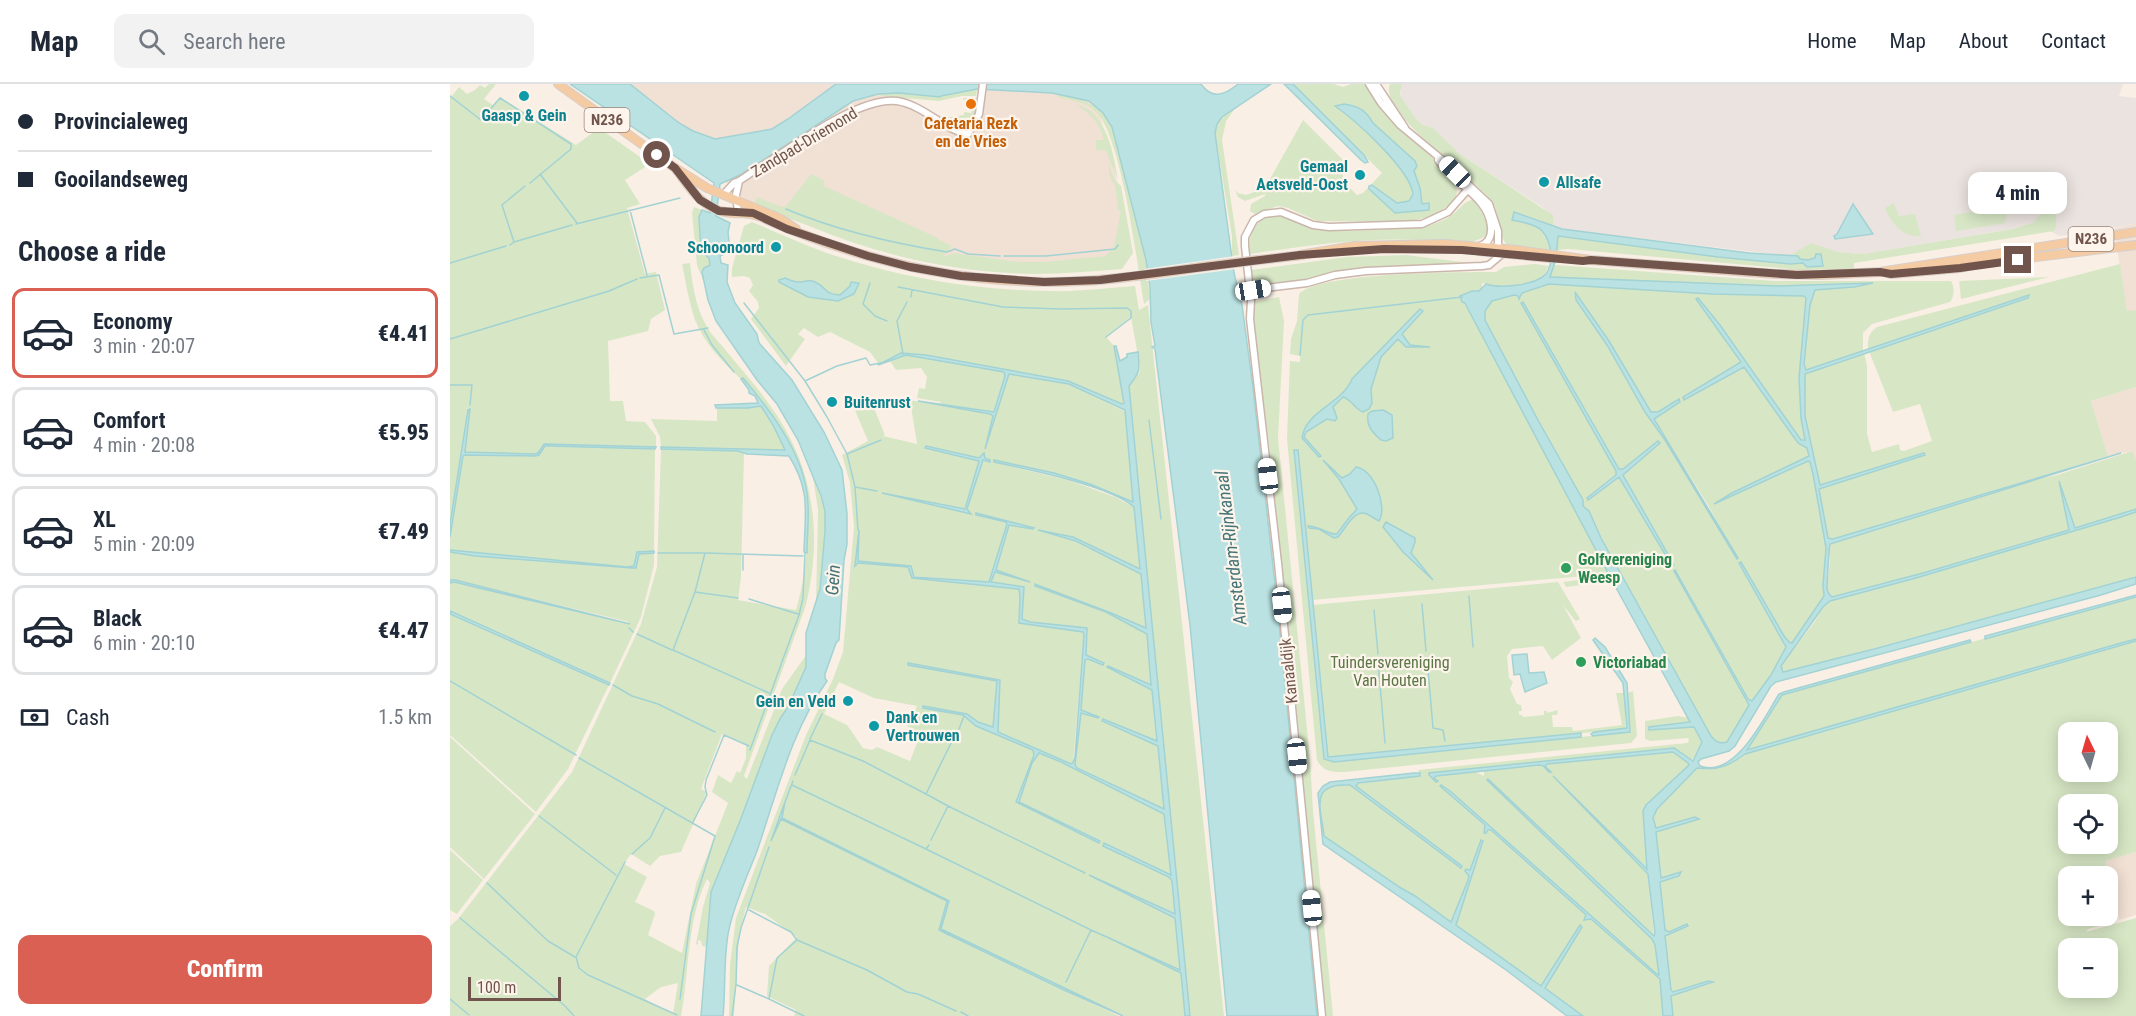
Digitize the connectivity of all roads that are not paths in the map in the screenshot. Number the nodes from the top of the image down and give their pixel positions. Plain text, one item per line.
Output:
1 (558, 84) edge
2 (1369, 84) edge
3 (1376, 84) edge
4 (983, 87) edge
5 (1406, 128) junction
6 (675, 168) junction
7 (739, 181) junction
8 (1469, 189) junction
9 (715, 192) junction
10 (696, 194) junction
11 (737, 201) junction
12 (738, 212) junction
13 (801, 232) junction
14 (2136, 232) edge
15 (2136, 245) edge
16 (1477, 247) junction
17 (1500, 251) junction
18 (1300, 255) junction
19 (1880, 272) junction
20 (1250, 290) junction
21 (1322, 1016) edge

1 - 6 main road, N236
2 - 5 street
3 - 5 street
4 - 7 street, Zandpad-Driemond
5 - 8 street
6 - 9 main road, N236
6 - 10 main road, N236
7 - 9 street, Zandpad-Driemond
7 - 11 street, Zandpad-Driemond
8 - 16 street
8 - 17 street
8 - 20 street, Kanaaldijk
9 - 10 street, Zandpad-Driemond
9 - 11 main road, N236
10 - 12 main road, N236
11 - 12 street, Zandpad-Driemond
11 - 13 main road, N236
12 - 13 main road, N236
13 - 18 main road, N236, bridge
14 - 19 main road, N236
15 - 19 main road, N236
16 - 17 main road, N236
16 - 18 main road, N236
17 - 18 main road, N236
17 - 19 main road, N236
17 - 20 street
20 - 21 street, Kanaaldijk

